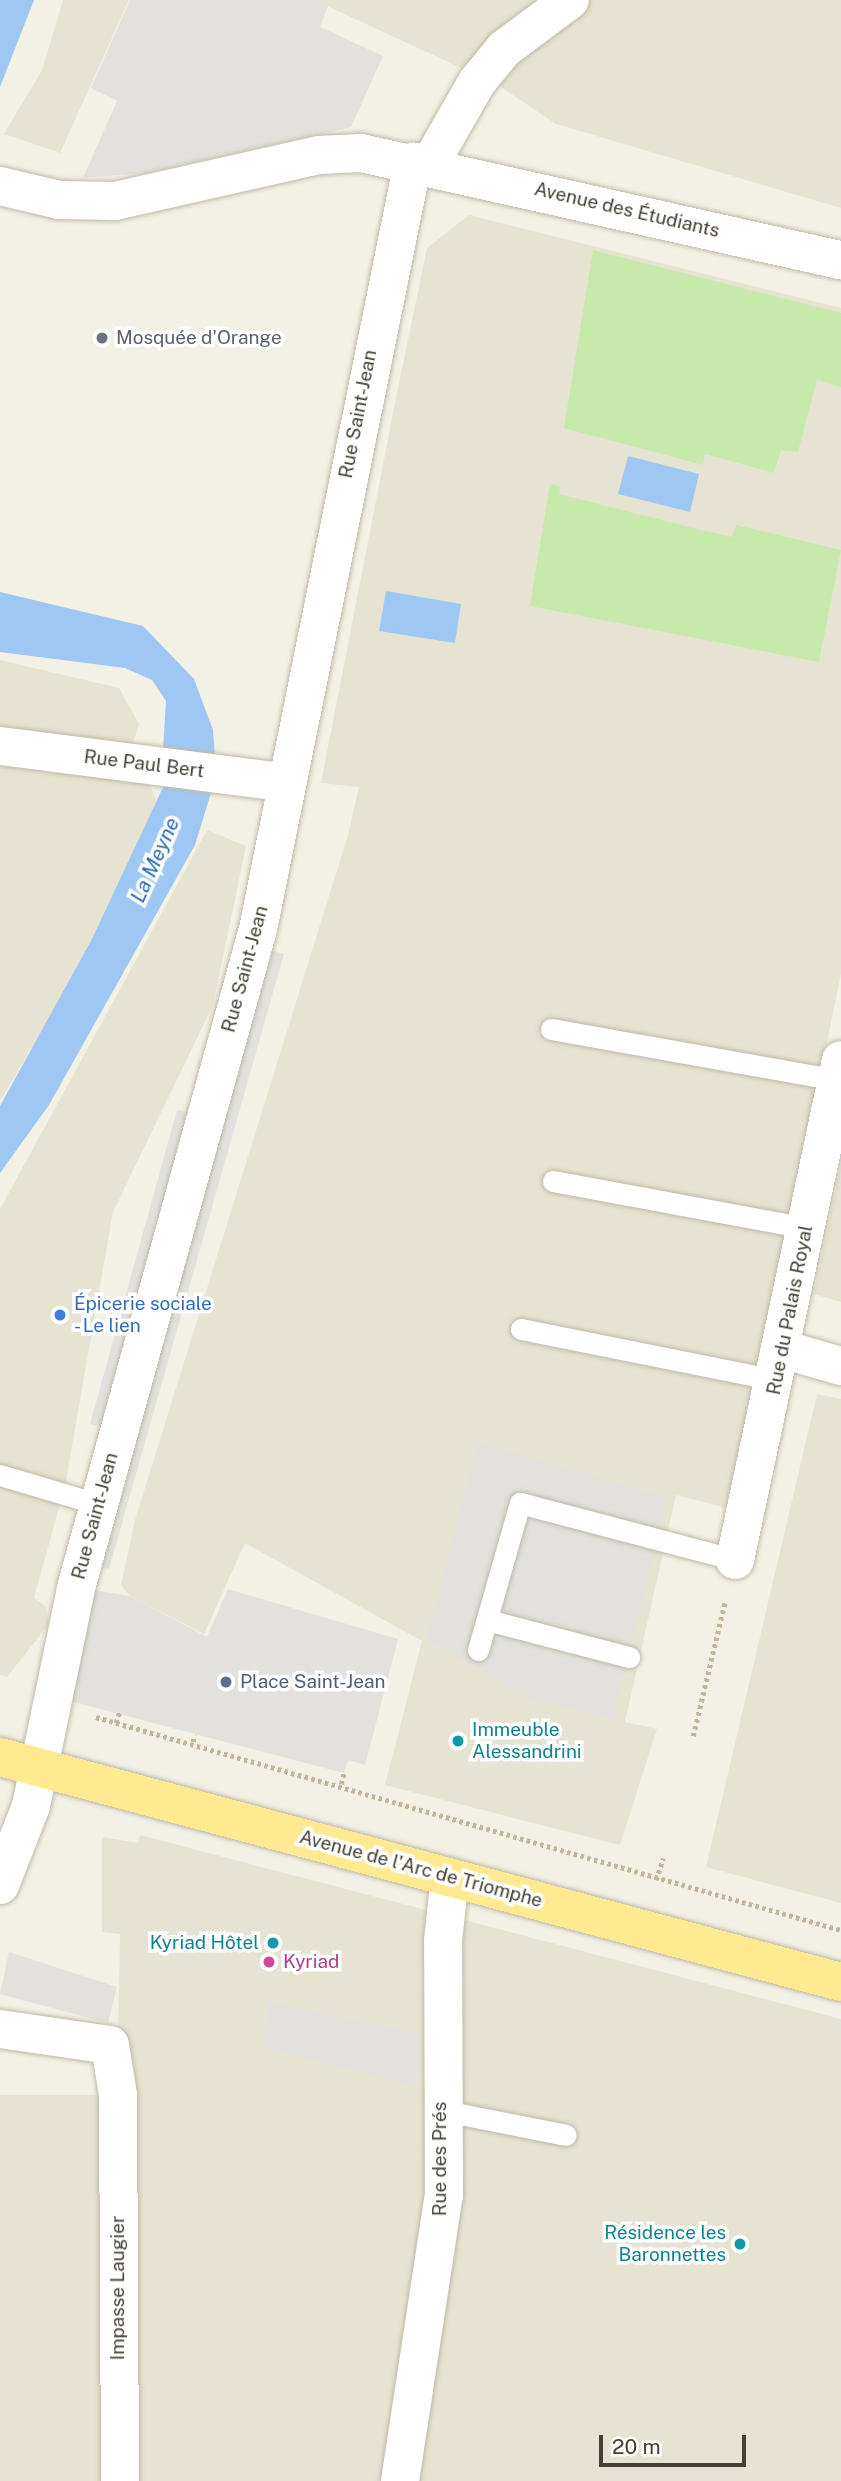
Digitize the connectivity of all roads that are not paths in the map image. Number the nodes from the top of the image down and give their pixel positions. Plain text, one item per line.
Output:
1 (569, 0) edge
2 (422, 163) junction
3 (0, 186) edge
4 (841, 260) edge
5 (0, 746) edge
6 (287, 783) junction
7 (551, 1029) dead end
8 (839, 1070) edge
9 (553, 1181) dead end
10 (807, 1227) junction
11 (521, 1329) dead end
12 (779, 1365) junction
13 (841, 1366) edge
14 (0, 1475) edge
15 (99, 1504) junction
16 (735, 1560) joint
17 (487, 1620) junction
18 (478, 1650) dead end
19 (629, 1657) dead end
20 (0, 1757) edge
21 (38, 1767) junction
22 (450, 1877) junction
23 (0, 1885) edge
24 (841, 1982) edge
25 (0, 2029) edge
26 (440, 2110) junction
27 (566, 2135) dead end
28 (120, 2481) edge
29 (400, 2481) edge

1 - 2 street, Rue Saint-Jean
2 - 3 street, Avenue des Étudiants
2 - 4 street, Avenue des Étudiants
2 - 6 street, Rue Saint-Jean
5 - 6 street, Rue Paul Bert
6 - 15 street, Rue Saint-Jean
7 - 8 lane
8 - 10 street, Rue du Palais Royal
9 - 10 lane
10 - 12 street, Rue du Palais Royal
11 - 12 lane
12 - 13 street
12 - 16 street, Rue du Palais Royal
14 - 15 lane
15 - 21 street, Rue Saint-Jean
16 - 17 lane
17 - 18 lane
17 - 19 lane
20 - 21 main road, Avenue de l'Arc de Triomphe
21 - 22 main road, Avenue de l'Arc de Triomphe
21 - 23 street, Rue Saint-Jean
22 - 24 main road, Avenue de l'Arc de Triomphe
22 - 26 street, Rue des Prés
25 - 28 street, Impasse Laugier
26 - 27 lane
26 - 29 street, Rue des Prés

